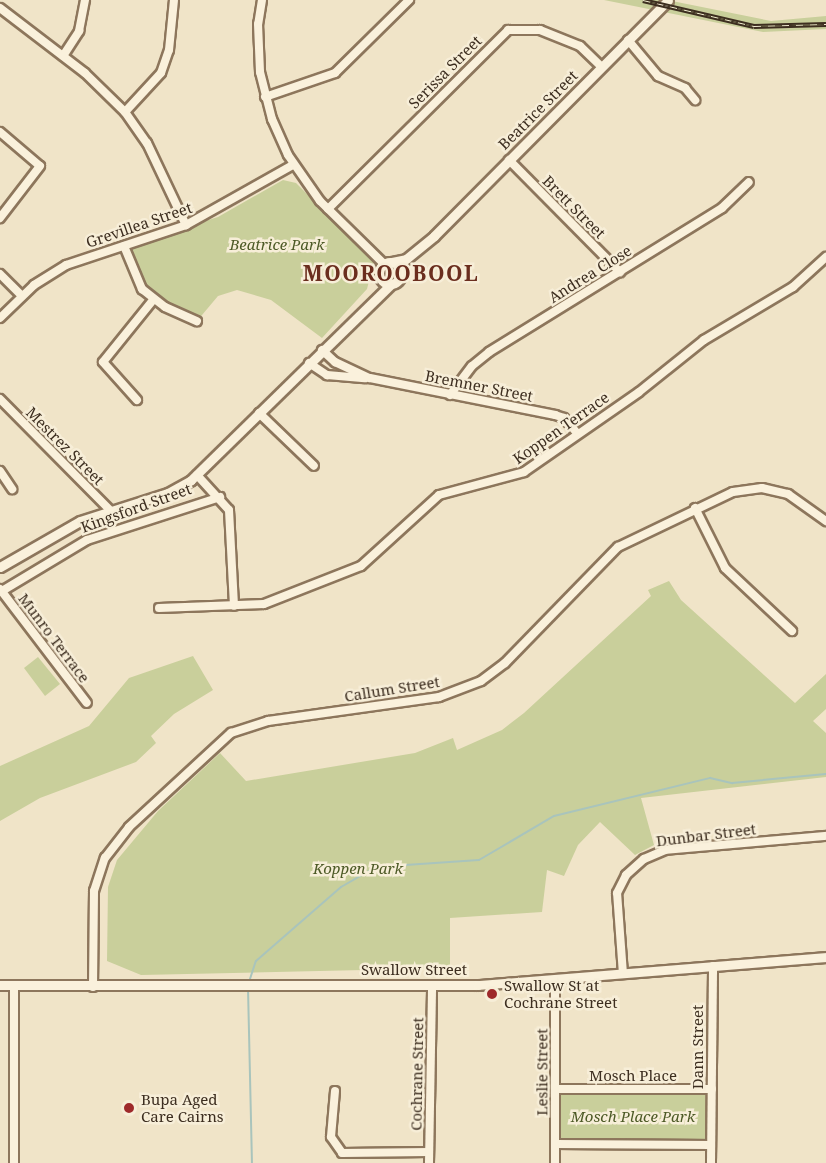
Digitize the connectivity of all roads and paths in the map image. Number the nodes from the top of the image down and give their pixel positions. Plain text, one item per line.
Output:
1 (85, 0) edge
2 (174, 0) edge
3 (262, 0) edge
4 (409, 0) edge
5 (667, 2) edge
6 (0, 8) edge
7 (628, 40) junction
8 (63, 56) junction
9 (602, 67) junction
10 (265, 98) junction
11 (695, 99) dead end
12 (124, 112) junction
13 (0, 132) edge
14 (509, 160) junction
15 (293, 165) junction
16 (748, 182) dead end
17 (328, 209) junction
18 (0, 218) edge
19 (186, 225) junction
20 (434, 236) junction
21 (124, 246) junction
22 (826, 256) edge
23 (385, 266) junction
24 (401, 272) junction
25 (620, 272) junction
26 (0, 274) edge
27 (391, 284) junction
28 (22, 296) junction
29 (153, 300) junction
30 (359, 313) junction
31 (0, 318) edge
32 (197, 321) dead end
33 (322, 350) junction
34 (309, 363) junction
35 (370, 378) junction
36 (450, 395) junction
37 (0, 399) edge
38 (137, 400) dead end
39 (260, 413) junction
40 (576, 432) junction
41 (314, 466) dead end
42 (0, 471) edge
43 (197, 475) junction
44 (12, 489) dead end
45 (220, 497) junction
46 (695, 508) junction
47 (111, 511) junction
48 (825, 518) edge
49 (0, 567) edge
50 (1, 590) edge
51 (234, 606) junction
52 (159, 608) dead end
53 (792, 631) dead end
54 (87, 703) dead end
55 (826, 836) edge
56 (826, 957) edge
57 (712, 966) junction
58 (623, 974) junction
59 (555, 981) junction
60 (0, 985) edge
61 (14, 985) junction
62 (432, 985) junction
63 (93, 987) junction
64 (555, 1089) junction
65 (712, 1089) junction
66 (335, 1090) dead end
67 (556, 1144) junction
68 (711, 1145) junction
69 (429, 1152) junction
70 (14, 1163) edge
71 (429, 1163) edge
72 (555, 1163) edge
73 (711, 1163) edge

1 - 8 street
2 - 12 street
3 - 10 street
4 - 10 street
5 - 7 street, Beatrice Street
6 - 8 street
7 - 9 street, Beatrice Street
7 - 11 street
8 - 12 street
9 - 14 street, Beatrice Street
9 - 17 street, Serissa Street
10 - 15 street
12 - 19 street
13 - 18 street
14 - 20 street, Beatrice Street
14 - 25 street, Brett Street
15 - 17 street
15 - 19 street, Grevillea Street
16 - 25 street, Andrea Close
17 - 23 street
19 - 21 street, Grevillea Street
20 - 23 street, Beatrice Street
20 - 24 street, Beatrice Street
21 - 28 street, Grevillea Street
21 - 29 street
22 - 40 street, Koppen Terrace
23 - 24 street
23 - 27 street
23 - 30 street
24 - 27 street, Beatrice Street
25 - 36 street, Andrea Close
26 - 28 street
27 - 30 street
28 - 31 street, Grevillea Street
29 - 32 street
29 - 38 street
30 - 33 street
33 - 34 street
33 - 35 street, Bremner Street
34 - 35 street, Bremner Street
34 - 39 street
35 - 36 street, Bremner Street
36 - 40 street, Bremner Street
37 - 47 street, Mestrez Street
39 - 41 street
39 - 43 street
40 - 51 street, Koppen Terrace
42 - 44 street
43 - 45 street
43 - 47 street
45 - 50 street, Kingsford Street
45 - 51 street
46 - 48 street, Callum Street
46 - 53 street
46 - 63 street, Callum Street
47 - 49 street, Kingsford Street
50 - 54 street, Munro Terrace
51 - 52 street, Koppen Terrace
55 - 58 street, Dunbar Street
56 - 57 street, Swallow Street
57 - 58 street, Swallow Street
57 - 65 street, Dann Street
58 - 59 street, Swallow Street
59 - 62 street, Swallow Street
59 - 64 street, Leslie Street
60 - 61 street, Swallow Street
61 - 63 street, Swallow Street
61 - 70 street
62 - 63 street, Swallow Street
62 - 69 street, Cochrane Street
64 - 65 street, Mosch Place
64 - 67 street, Leslie Street
65 - 68 street, Dann Street
66 - 69 street
67 - 68 street
67 - 72 street, Leslie Street
68 - 73 street, Dann Street
69 - 71 street, Cochrane Street

